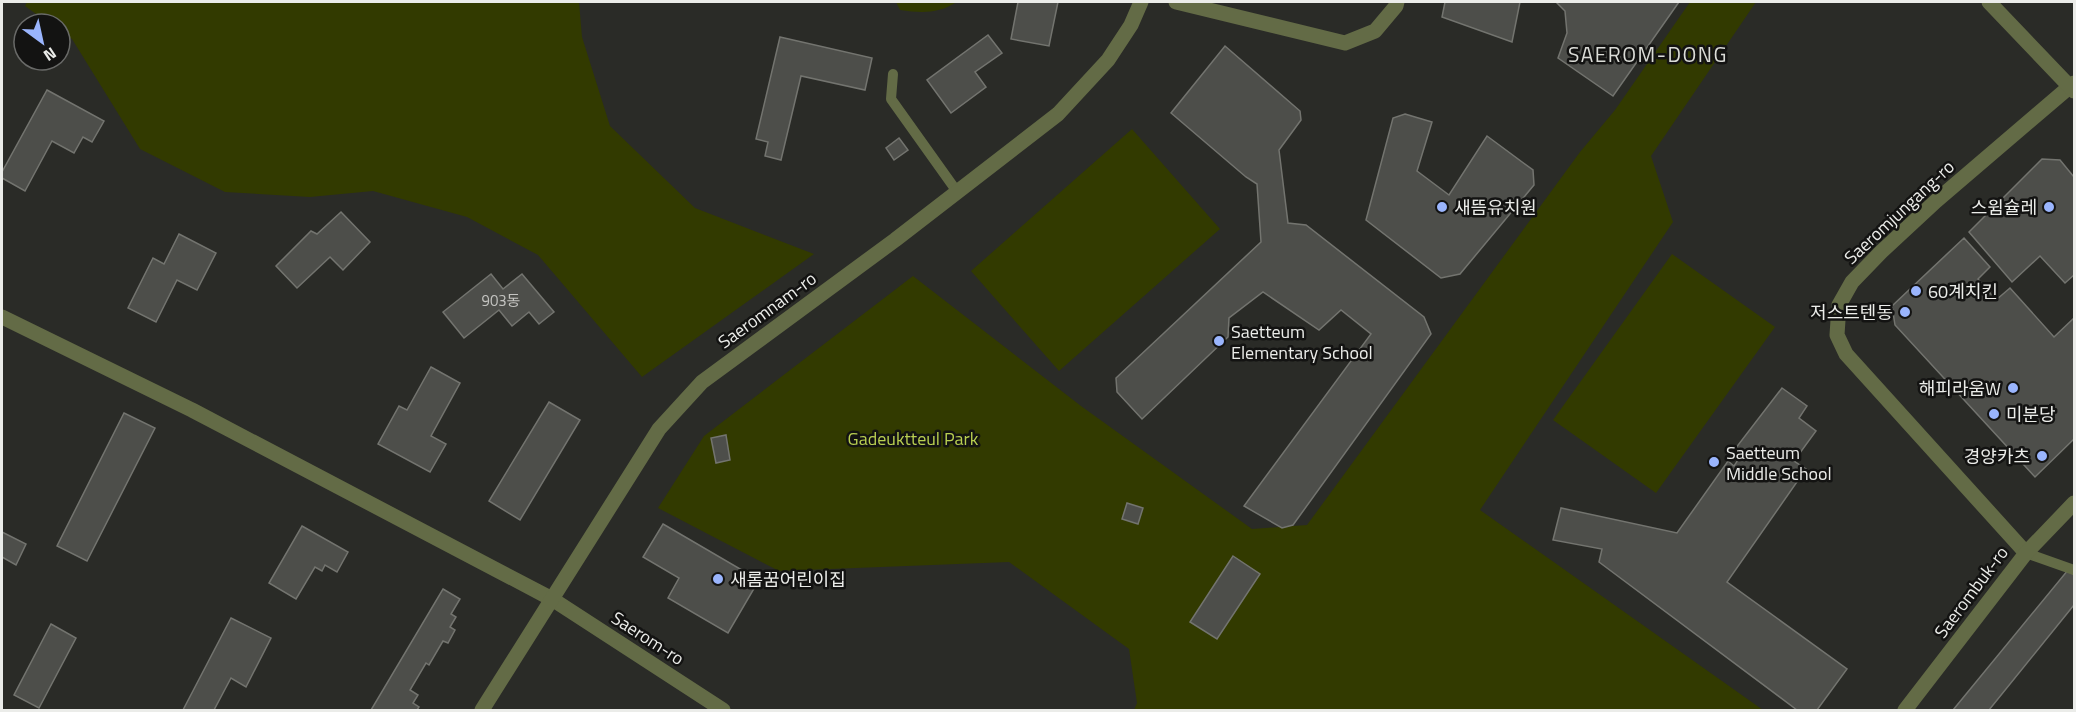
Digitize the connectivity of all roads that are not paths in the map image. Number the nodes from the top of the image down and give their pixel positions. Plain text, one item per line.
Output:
1 (1141, 2) edge
2 (1176, 2) edge
3 (1397, 2) edge
4 (1989, 2) edge
5 (893, 74) dead end
6 (2073, 87) edge
7 (958, 193) junction
8 (2, 317) edge
9 (2074, 504) edge
10 (2026, 553) junction
11 (2074, 570) edge
12 (552, 599) junction
13 (482, 711) edge
14 (723, 711) edge
15 (1905, 711) edge

1 - 7 street, Saeromnam-ro
2 - 3 street
4 - 6 street, Saeromjungang-ro
5 - 7 lane
6 - 10 street, Saeromjungang-ro
7 - 12 street, Saeromnam-ro
8 - 12 street, Saerom-ro
9 - 10 street, Saerombuk-ro
10 - 11 lane
10 - 15 street, Saerombuk-ro
12 - 13 street, Saeromnam-ro
12 - 14 street, Saerom-ro

